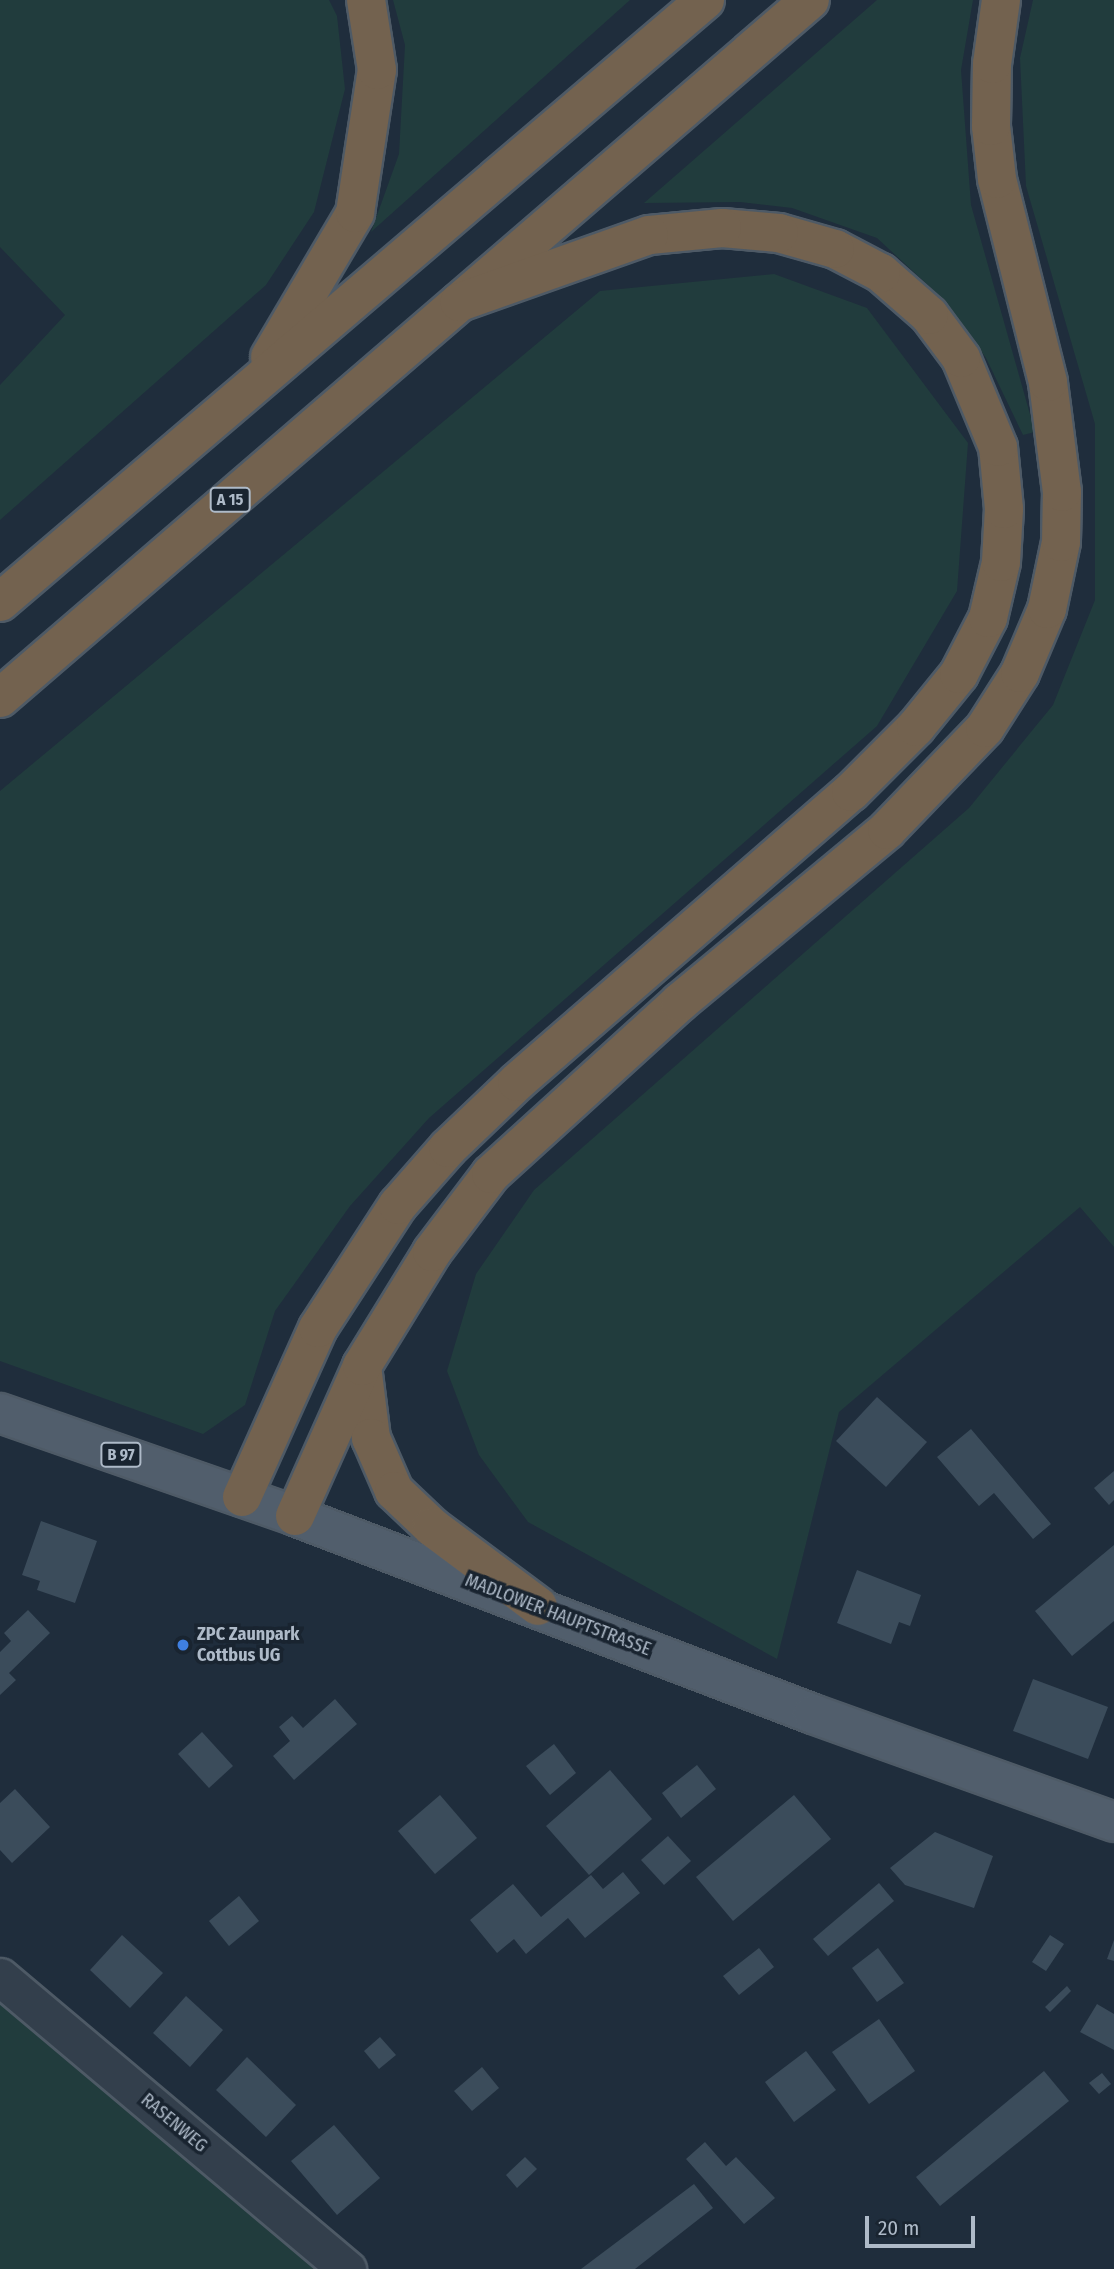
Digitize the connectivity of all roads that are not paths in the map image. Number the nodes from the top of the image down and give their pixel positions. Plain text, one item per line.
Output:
1 (366, 0) edge
2 (705, 0) edge
3 (810, 0) edge
4 (1001, 0) edge
5 (460, 302) junction
6 (250, 390) junction
7 (0, 602) edge
8 (0, 698) edge
9 (362, 1366) junction
10 (0, 1413) edge
11 (242, 1497) junction
12 (295, 1516) junction
13 (538, 1606) junction
14 (1114, 1822) edge
15 (0, 1977) edge
16 (347, 2269) edge

1 - 6 highway
2 - 6 highway
3 - 5 highway, A 15
4 - 9 highway
5 - 8 highway, A 15
5 - 11 highway
6 - 7 highway
9 - 12 highway
9 - 13 highway
10 - 11 main road, MADLOWER HAUPTSTRASSE / B 97
11 - 12 main road, MADLOWER HAUPTSTRASSE
12 - 13 main road, MADLOWER HAUPTSTRASSE
13 - 14 main road, MADLOWER HAUPTSTRASSE
15 - 16 street, RASENWEG

